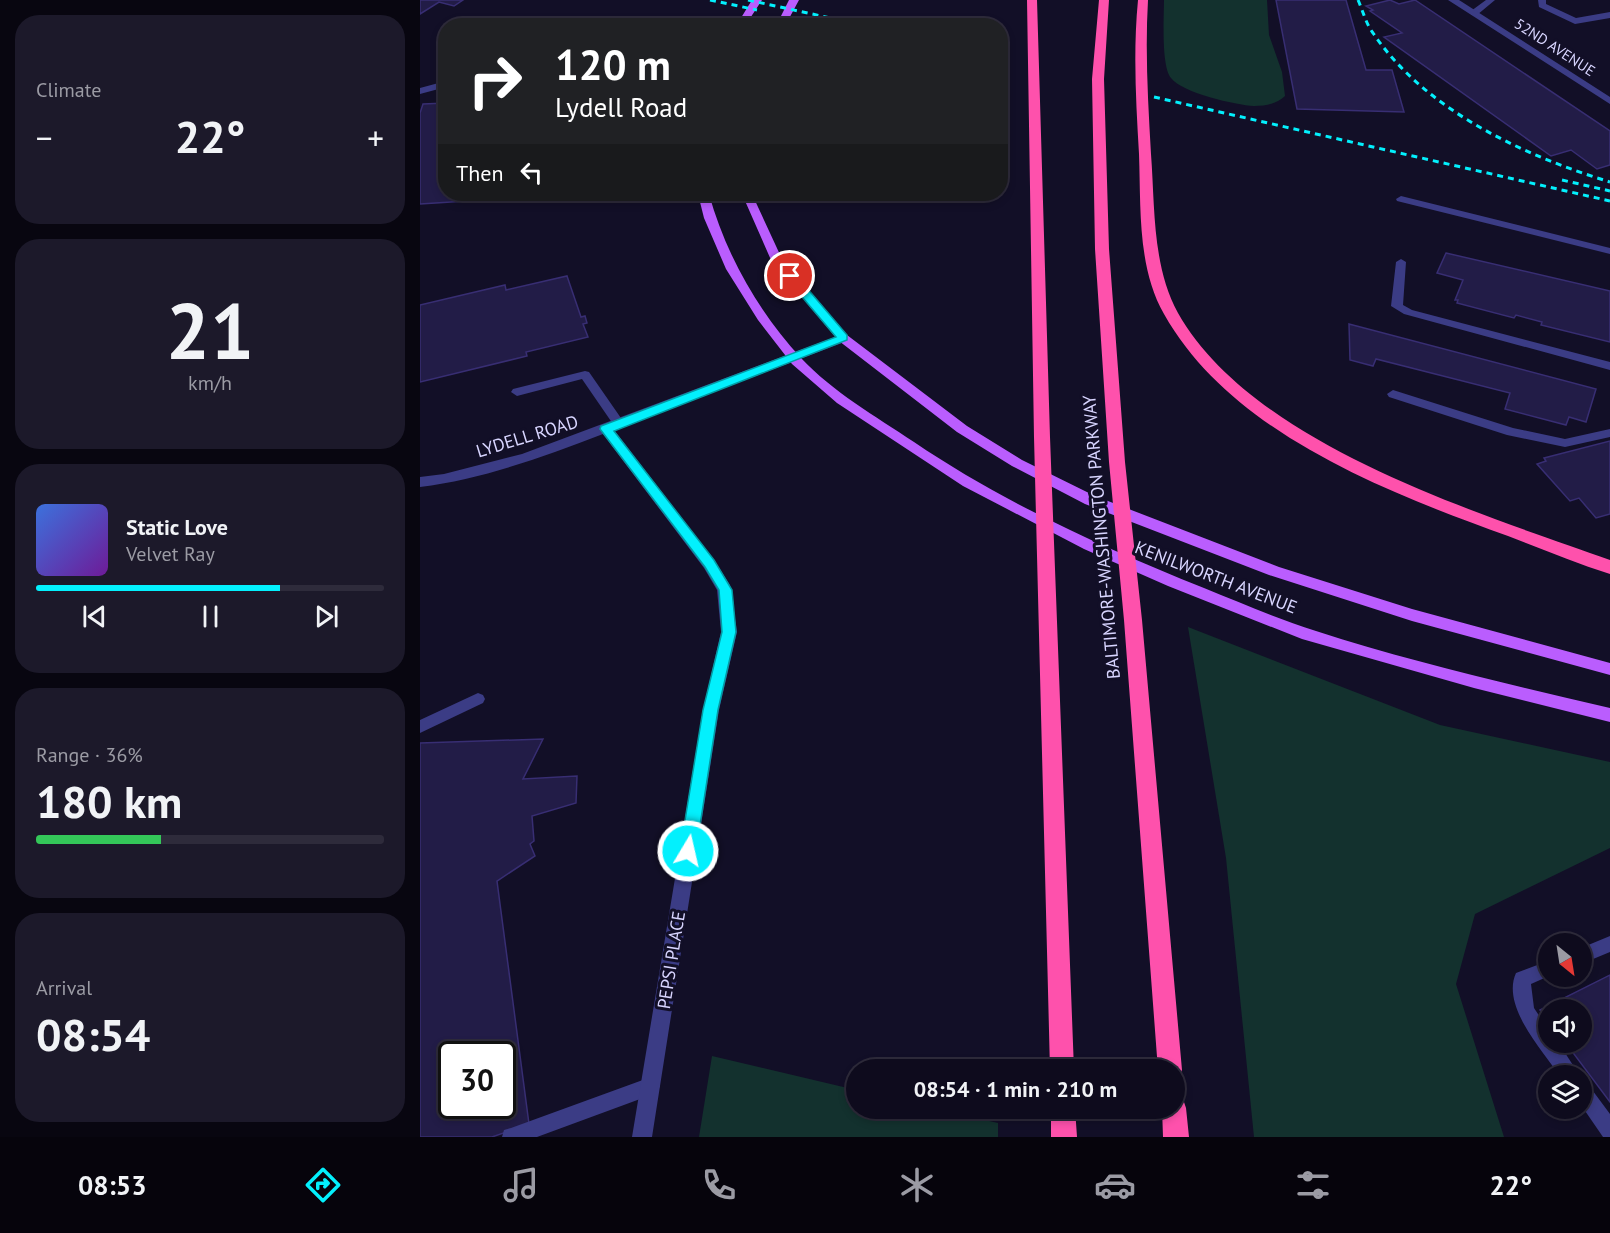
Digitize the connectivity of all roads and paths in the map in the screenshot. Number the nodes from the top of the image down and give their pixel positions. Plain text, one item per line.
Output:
1 (757, 0) edge
2 (794, 0) edge
3 (1032, 0) edge
4 (1104, 0) edge
5 (1143, 0) edge
6 (1453, 0) edge
7 (1491, 0) edge
8 (1542, 0) edge
9 (1474, 14) junction
10 (1610, 15) edge
11 (745, 18) edge
12 (784, 18) edge
13 (438, 86) edge
14 (420, 91) edge
15 (1610, 101) edge
16 (1401, 200) dead end
17 (704, 201) edge
18 (750, 201) edge
19 (1610, 251) edge
20 (1401, 262) dead end
21 (843, 338) junction
22 (793, 357) junction
23 (1610, 366) edge
24 (517, 392) dead end
25 (1393, 394) dead end
26 (612, 427) junction
27 (1610, 433) edge
28 (420, 482) edge
29 (1610, 567) edge
30 (1610, 669) edge
31 (478, 699) dead end
32 (1610, 715) edge
33 (420, 727) edge
34 (1610, 944) edge
35 (1592, 951) edge
36 (1538, 973) edge
37 (1062, 1059) edge
38 (1169, 1059) edge
39 (1563, 1065) edge
40 (651, 1086) junction
41 (1592, 1105) edge
42 (1063, 1119) edge
43 (1175, 1119) edge
44 (1610, 1130) edge
45 (511, 1137) edge
46 (642, 1137) edge
47 (1064, 1137) edge
48 (1176, 1137) edge

1 - 11 main road
2 - 12 main road
3 - 37 highway
4 - 38 highway, BALTIMORE-WASHINGTON PARKWAY
5 - 29 highway
6 - 9 street, 52ND AVENUE
7 - 9 lane
8 - 10 lane
9 - 15 street, 52ND AVENUE
13 - 14 lane
16 - 19 lane
17 - 22 main road, KENILWORTH AVENUE
18 - 21 main road, KENILWORTH AVENUE
20 - 23 lane
21 - 22 street, LYDELL ROAD
21 - 30 main road, KENILWORTH AVENUE
22 - 26 street, LYDELL ROAD
22 - 32 main road, KENILWORTH AVENUE
24 - 26 lane
25 - 27 lane
26 - 28 street, LYDELL ROAD
26 - 40 street, PEPSI PLACE
31 - 33 lane
34 - 35 lane
36 - 39 lane
40 - 45 lane
40 - 46 street, PEPSI PLACE
41 - 44 lane
42 - 47 highway
43 - 48 highway

